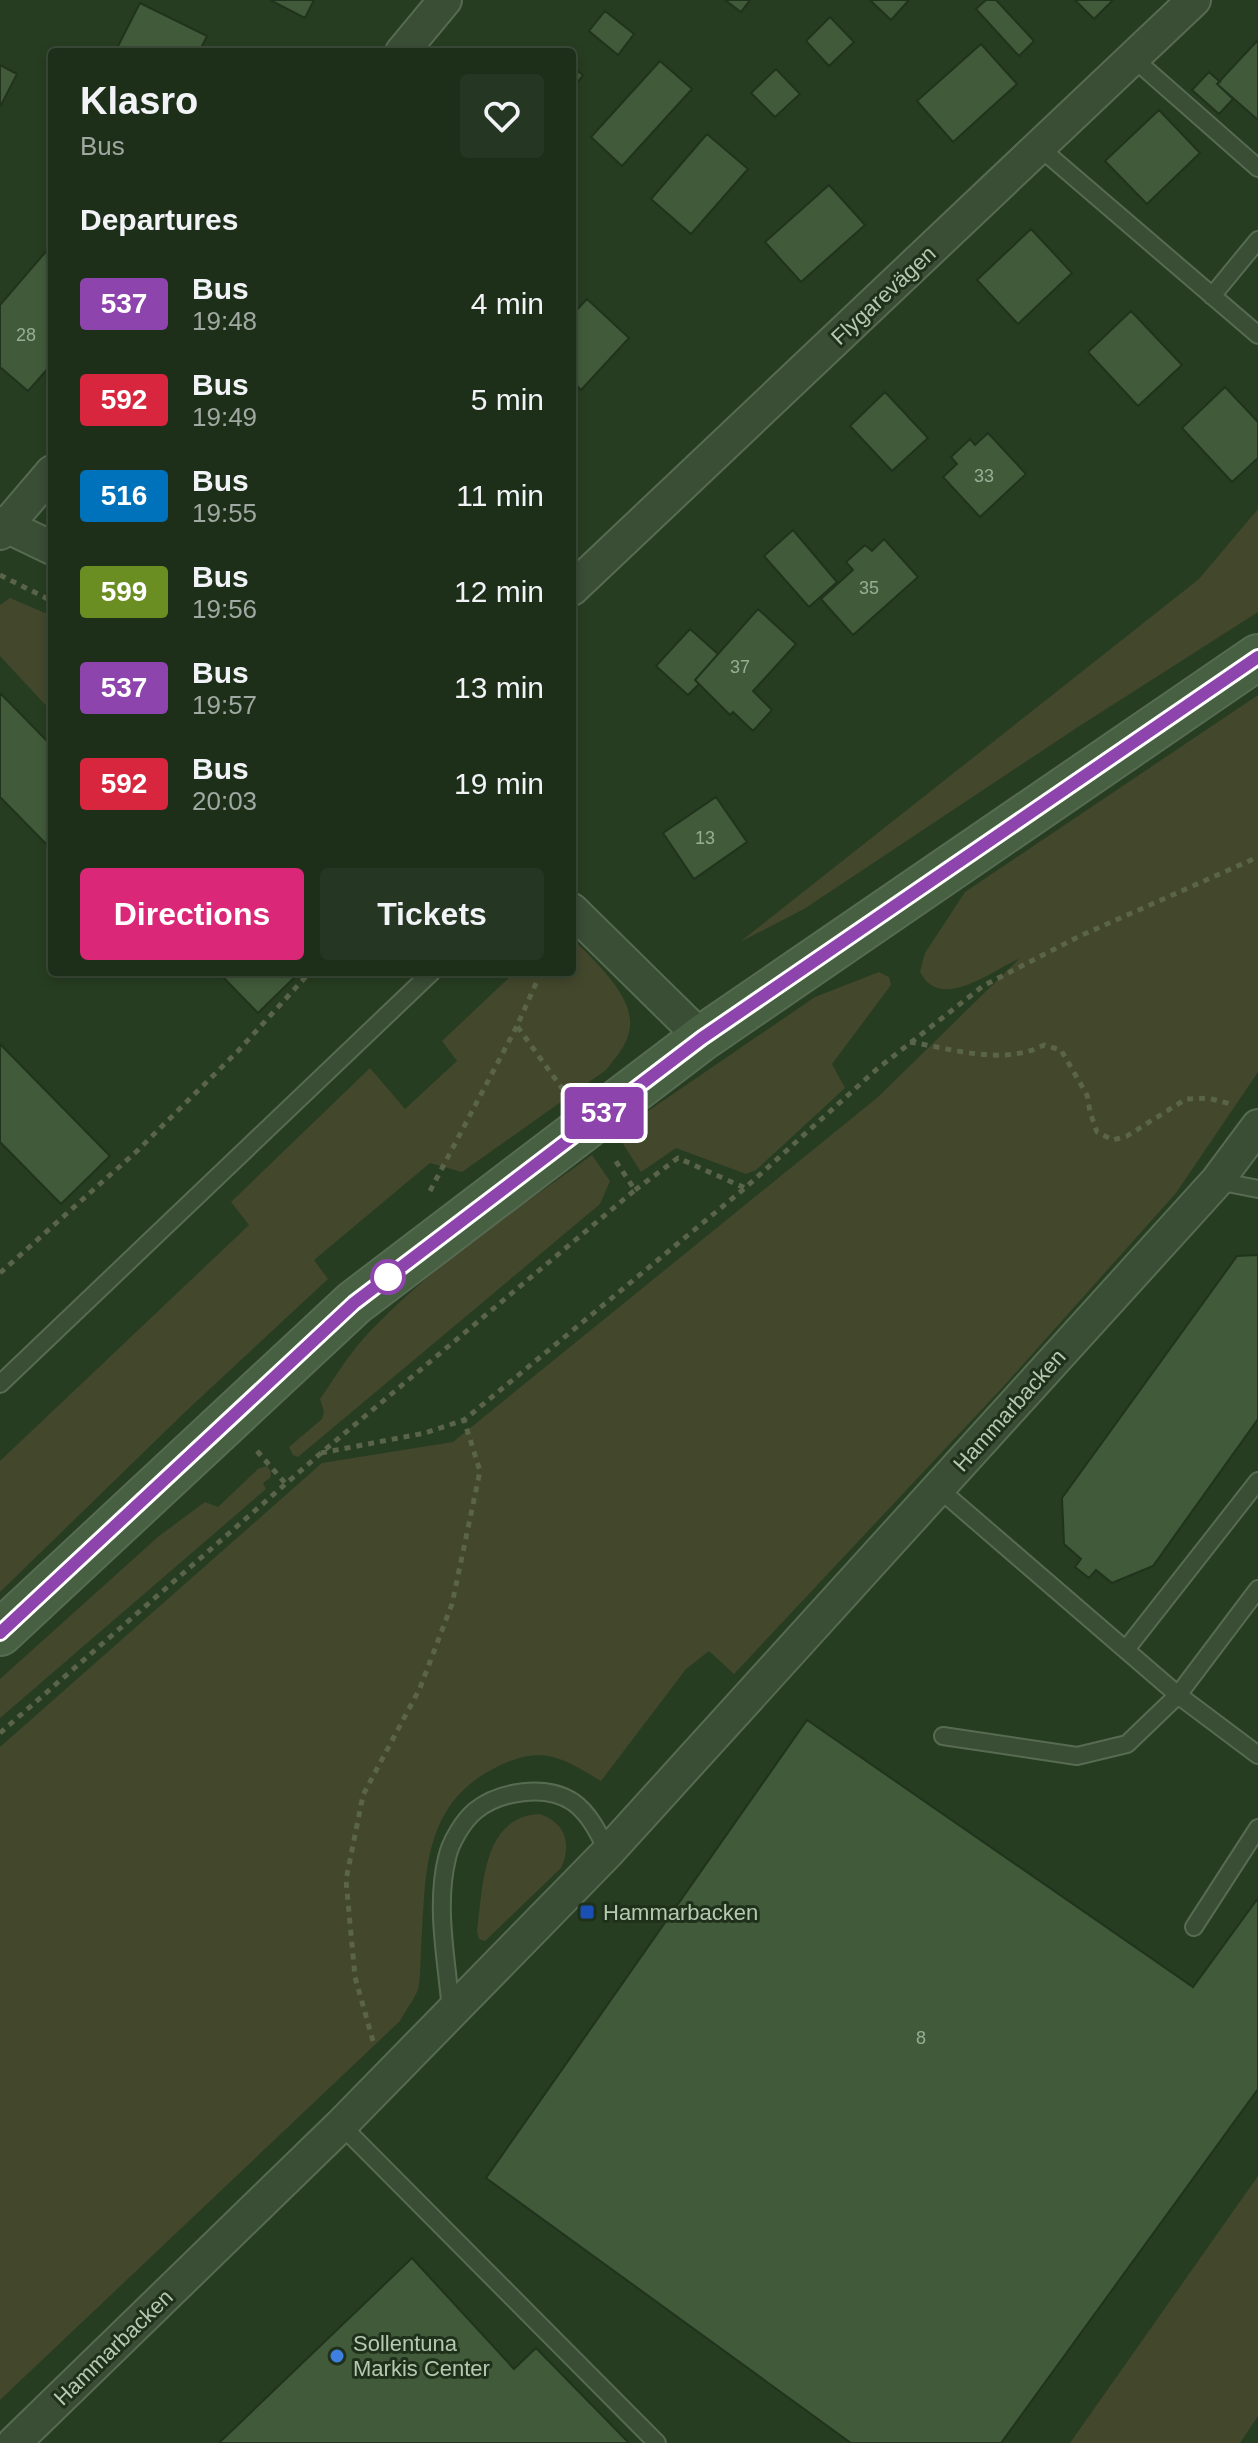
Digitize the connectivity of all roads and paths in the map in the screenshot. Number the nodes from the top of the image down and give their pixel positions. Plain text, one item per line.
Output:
1 (445, 0) edge
2 (1194, 0) edge
3 (405, 48) edge
4 (1133, 58) junction
5 (1039, 147) junction
6 (1258, 168) edge
7 (1258, 240) edge
8 (1212, 296) junction
9 (1258, 335) edge
10 (48, 476) edge
11 (2, 527) edge
12 (48, 546) edge
13 (0, 575) edge
14 (576, 585) edge
15 (48, 599) edge
16 (1258, 657) edge
17 (1258, 857) edge
18 (576, 914) edge
19 (306, 976) edge
20 (428, 976) edge
21 (539, 976) edge
22 (517, 1026) junction
23 (702, 1038) junction
24 (909, 1042) junction
25 (566, 1094) dead end
26 (1258, 1126) edge
27 (605, 1147) dead end
28 (1217, 1181) junction
29 (745, 1188) junction
30 (1258, 1189) edge
31 (635, 1190) junction
32 (428, 1193) dead end
33 (0, 1273) edge
34 (0, 1384) edge
35 (464, 1420) junction
36 (257, 1451) dead end
37 (321, 1453) junction
38 (1258, 1481) edge
39 (286, 1484) junction
40 (938, 1488) junction
41 (1258, 1589) edge
42 (0, 1633) edge
43 (1127, 1648) junction
44 (1178, 1695) junction
45 (0, 1733) edge
46 (943, 1736) dead end
47 (1258, 1755) edge
48 (1258, 1828) edge
49 (608, 1852) junction
50 (1194, 1927) dead end
51 (451, 2014) junction
52 (387, 2079) junction
53 (341, 2125) junction
54 (14, 2443) edge
55 (657, 2443) edge

1 - 3 street
2 - 4 street, Flygarevägen
4 - 5 street, Flygarevägen
4 - 6 lane
5 - 8 lane
5 - 14 street, Flygarevägen
7 - 8 lane
8 - 9 lane
10 - 11 street
11 - 12 street
13 - 15 path
16 - 23 main road
17 - 24 path
18 - 23 street
19 - 33 path
20 - 34 lane
21 - 22 path
22 - 25 path
22 - 32 path
23 - 42 main road
24 - 26 path
24 - 29 path
26 - 28 street, Hammarbacken
27 - 31 path
28 - 30 lane
28 - 40 street, Hammarbacken
29 - 31 path
29 - 35 path
31 - 37 path
35 - 37 path
35 - 52 path
36 - 39 path
37 - 39 path
38 - 43 lane
39 - 45 path
40 - 43 lane
40 - 49 street, Hammarbacken
41 - 44 lane
43 - 44 lane
44 - 46 lane
44 - 47 lane
48 - 50 lane
49 - 51 street, Hammarbacken
49 - 51 lane
51 - 52 street, Hammarbacken
52 - 53 street, Hammarbacken
53 - 54 street, Hammarbacken
53 - 55 lane

